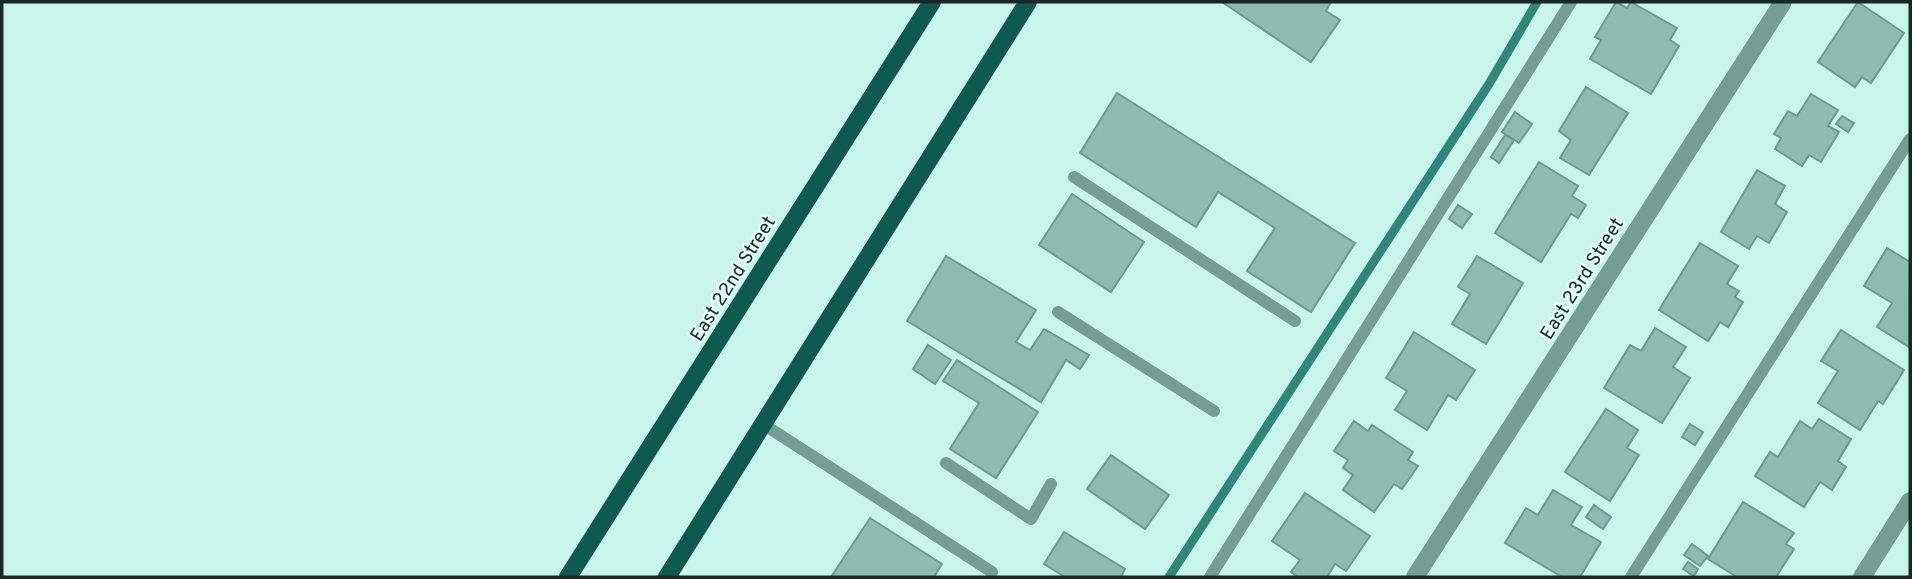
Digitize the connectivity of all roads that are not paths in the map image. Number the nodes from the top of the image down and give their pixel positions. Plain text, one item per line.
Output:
1 (932, 2) edge
2 (1028, 2) edge
3 (1571, 2) edge
4 (1783, 2) edge
5 (1910, 139) edge
6 (1074, 177) dead end
7 (1058, 312) dead end
8 (1295, 321) dead end
9 (1214, 411) dead end
10 (763, 424) junction
11 (946, 463) dead end
12 (1051, 484) dead end
13 (1910, 501) edge
14 (992, 572) dead end
15 (568, 577) edge
16 (667, 577) edge
17 (1210, 577) edge
18 (1415, 577) edge
19 (1631, 577) edge
20 (1863, 577) edge

1 - 15 main road, East 22nd Street
2 - 10 main road
3 - 17 lane
4 - 18 street, East 23rd Street
5 - 19 lane
6 - 8 lane
7 - 9 lane
10 - 14 lane
10 - 16 main road
11 - 12 lane
13 - 20 street

